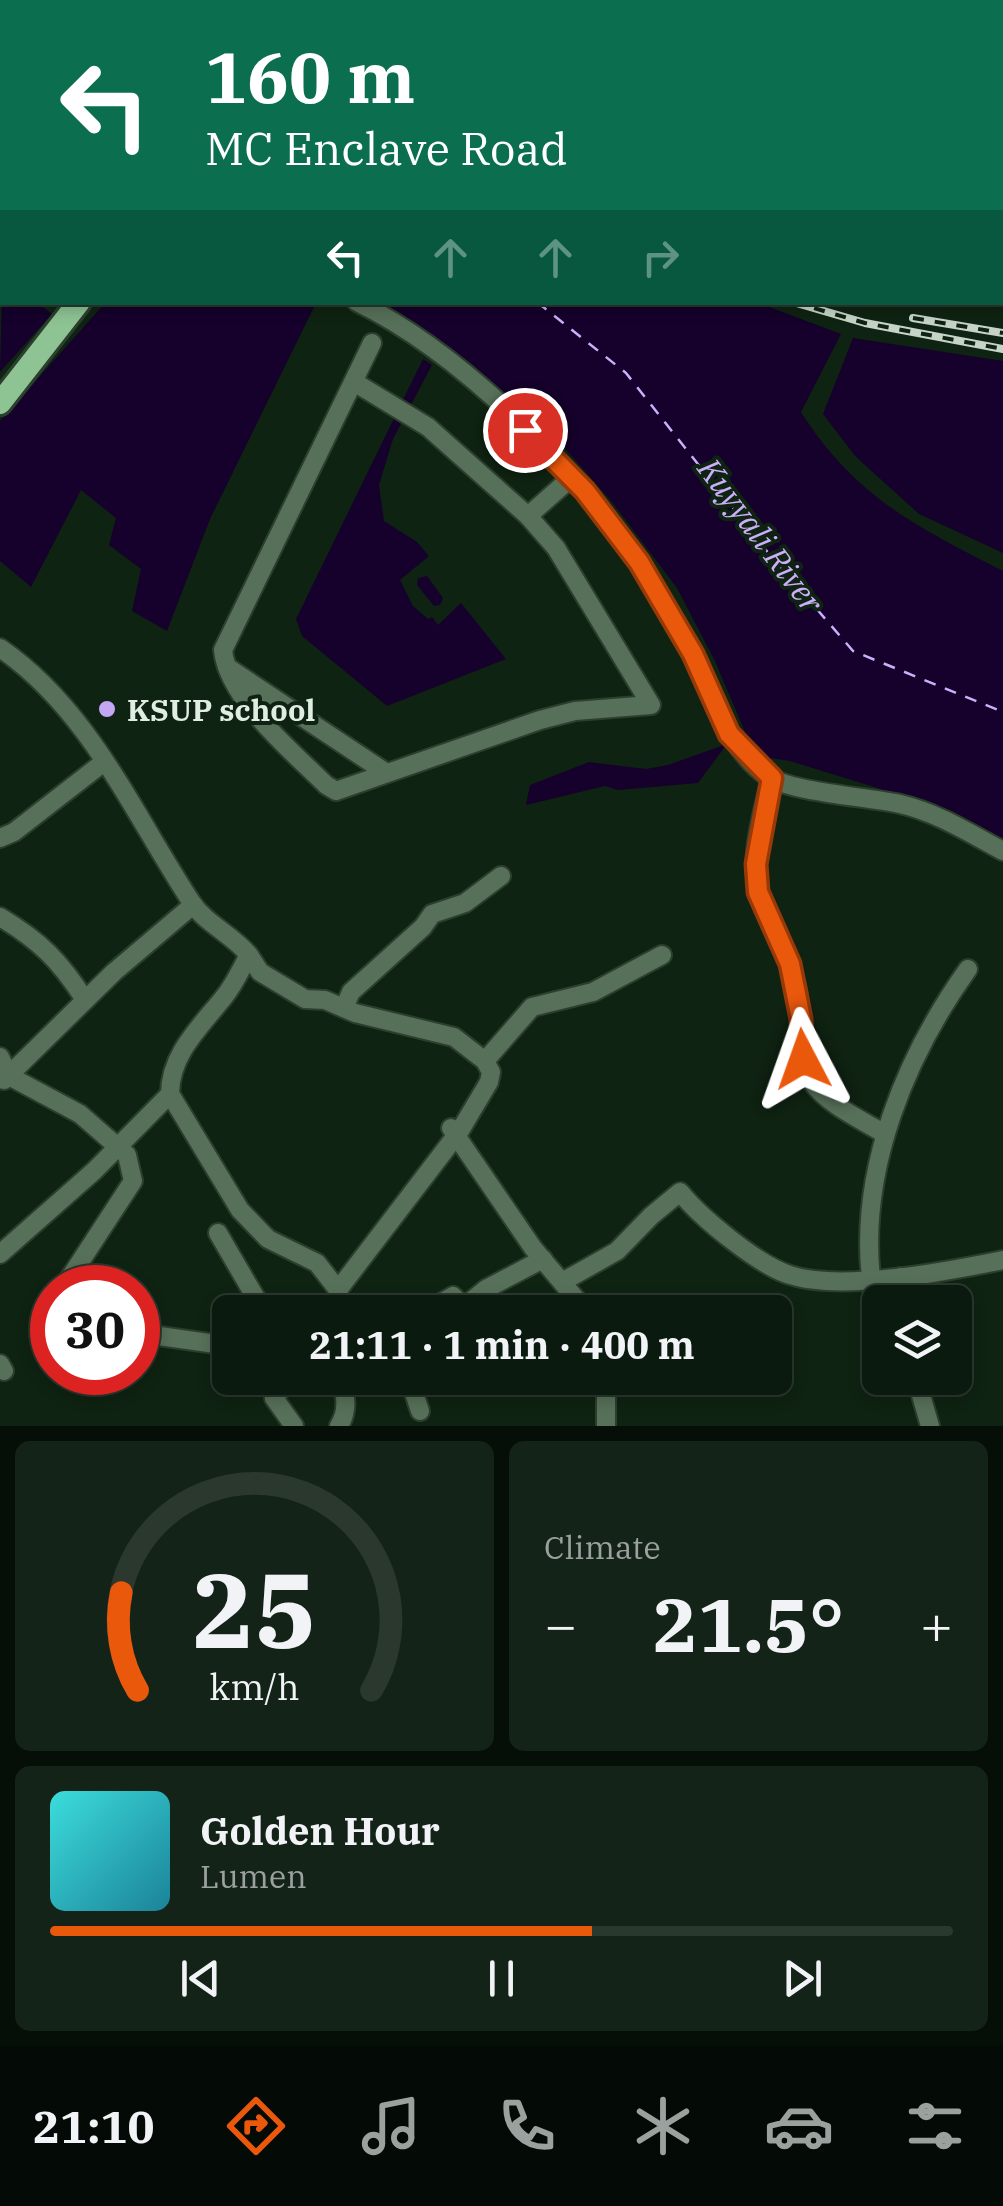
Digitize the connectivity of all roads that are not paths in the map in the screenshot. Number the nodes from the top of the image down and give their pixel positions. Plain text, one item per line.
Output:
1 (77, 305) edge
2 (361, 305) edge
3 (372, 343) dead end
4 (354, 382) junction
5 (0, 403) edge
6 (572, 476) junction
7 (528, 516) junction
8 (0, 648) edge
9 (224, 665) junction
10 (104, 762) junction
11 (385, 772) junction
12 (770, 777) junction
13 (0, 838) edge
14 (1003, 852) edge
15 (500, 876) dead end
16 (193, 905) junction
17 (0, 917) edge
18 (249, 954) junction
19 (662, 955) dead end
20 (968, 969) dead end
21 (85, 1000) junction
22 (344, 1008) junction
23 (0, 1058) edge
24 (486, 1061) junction
25 (5, 1080) edge
26 (170, 1094) junction
27 (452, 1130) junction
28 (885, 1134) junction
29 (118, 1147) junction
30 (218, 1233) dead end
31 (0, 1254) edge
32 (542, 1259) junction
33 (1003, 1260) edge
34 (78, 1265) edge
35 (901, 1276) junction
36 (871, 1278) junction
37 (562, 1282) junction
38 (902, 1285) edge
39 (338, 1290) junction
40 (254, 1295) edge
41 (339, 1295) edge
42 (478, 1295) edge
43 (572, 1295) edge
44 (160, 1336) edge
45 (212, 1343) edge
46 (276, 1395) edge
47 (345, 1395) edge
48 (415, 1395) edge
49 (606, 1395) edge
50 (921, 1395) edge
51 (420, 1411) dead end
52 (294, 1426) edge
53 (339, 1426) edge
54 (606, 1426) edge
55 (930, 1426) edge

1 - 5 main road
2 - 6 street
3 - 4 street
4 - 7 street
4 - 9 street
6 - 7 street
6 - 12 street
7 - 11 street
8 - 10 street
9 - 11 street
9 - 11 street
10 - 13 street
10 - 16 street
12 - 14 street
12 - 28 street
15 - 22 street
16 - 18 street
16 - 21 street
17 - 21 street
18 - 22 street
18 - 26 street
19 - 24 street
20 - 28 street
21 - 25 street
22 - 24 street
23 - 25 street
24 - 27 street
25 - 29 street
26 - 29 street
26 - 39 street
27 - 32 street
27 - 39 street
28 - 36 street
29 - 31 street
29 - 34 street
30 - 40 street
32 - 37 street
32 - 42 street
33 - 35 street
35 - 36 street
35 - 38 street
36 - 37 street
37 - 43 street
39 - 41 street
44 - 45 street
46 - 52 street
47 - 53 street
48 - 51 street
49 - 54 street
50 - 55 street

